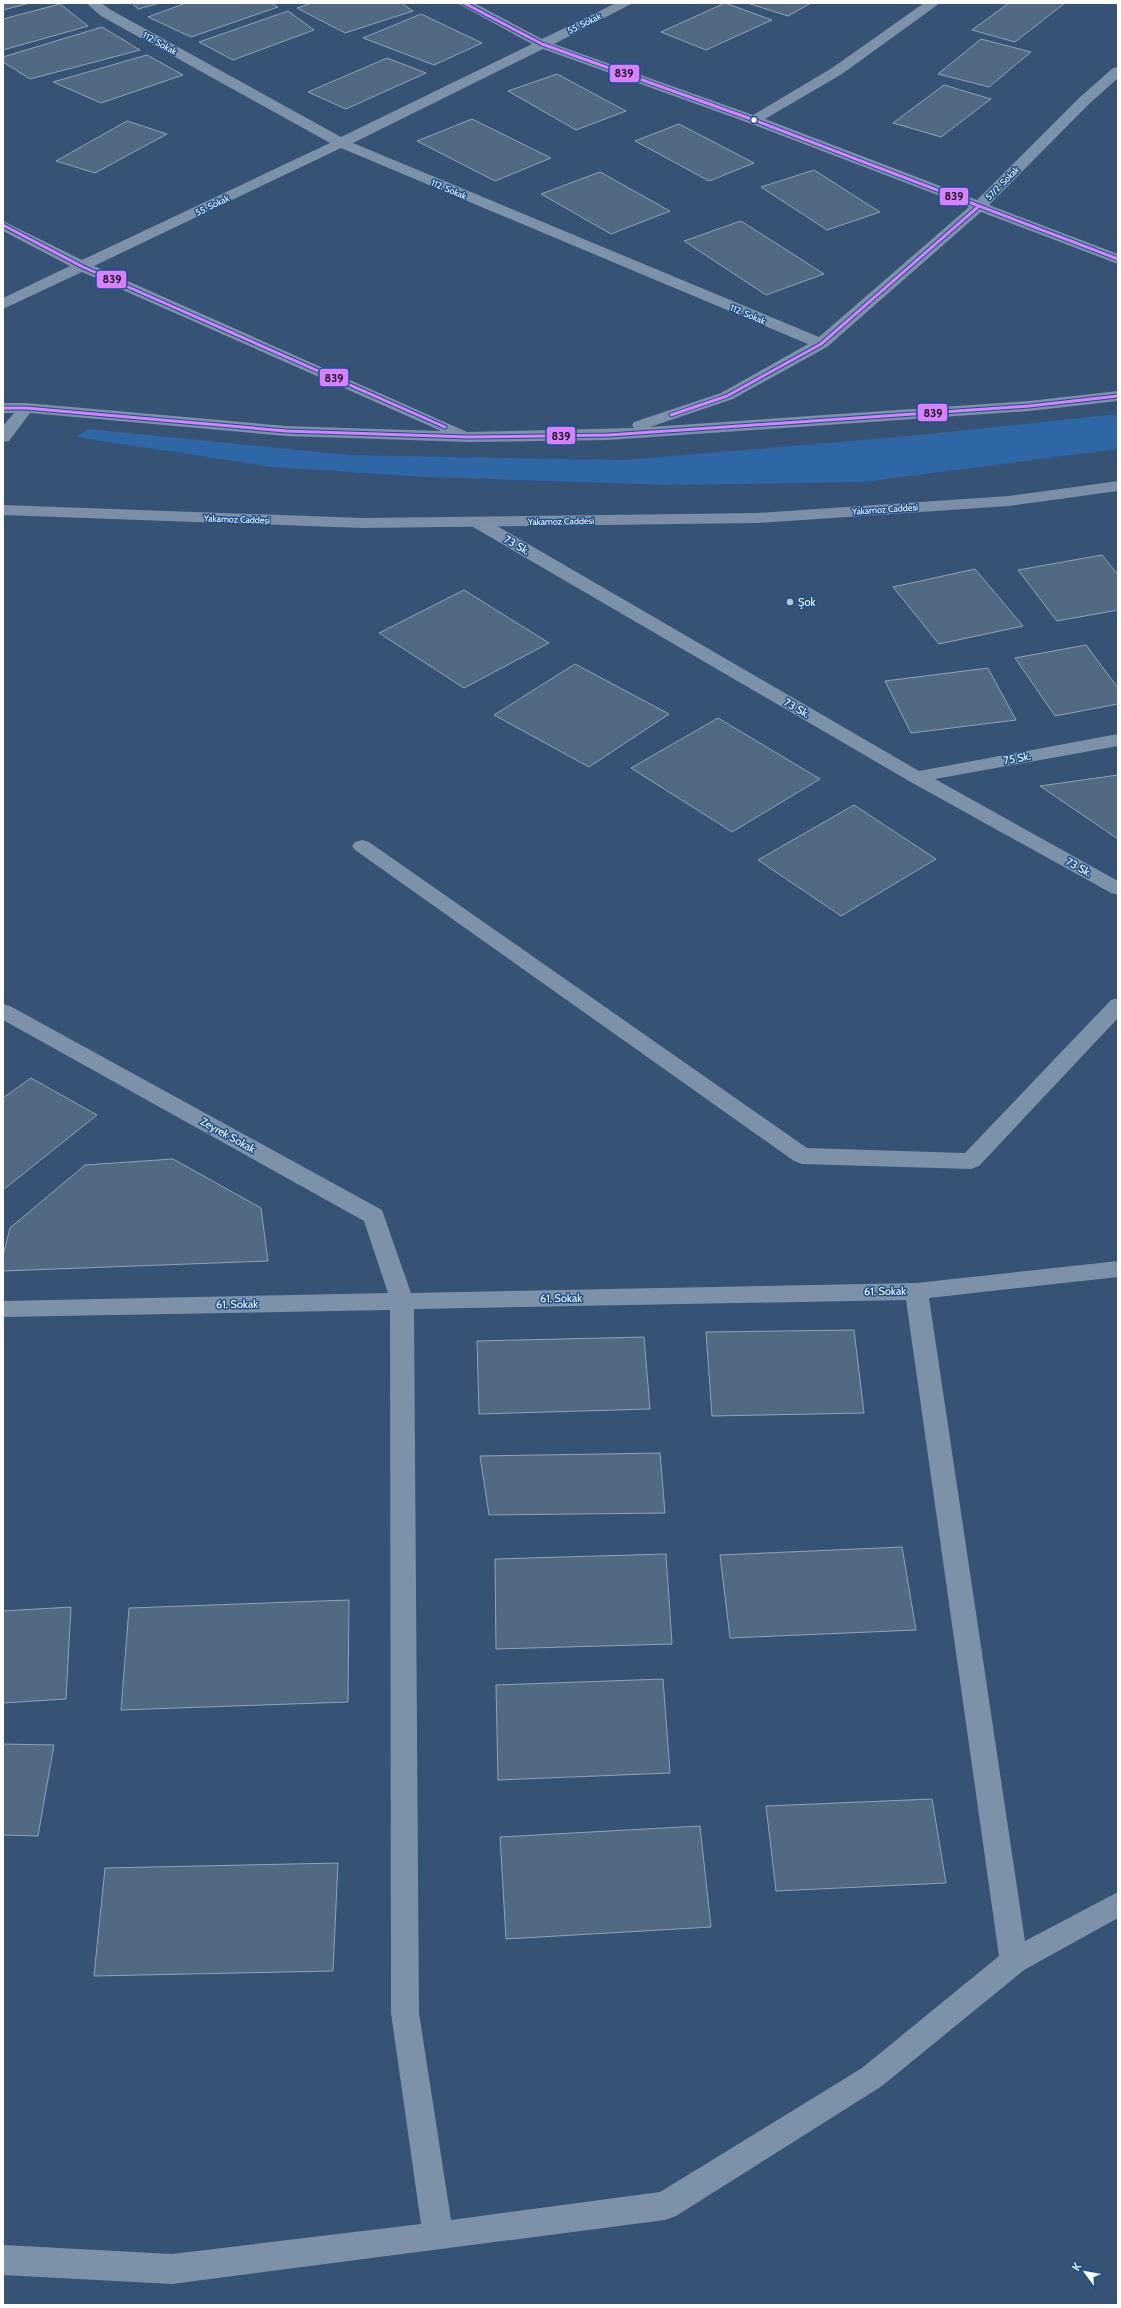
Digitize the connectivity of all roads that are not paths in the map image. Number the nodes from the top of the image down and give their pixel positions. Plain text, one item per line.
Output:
1 (93, 3) edge
2 (464, 3) edge
3 (626, 3) edge
4 (932, 3) edge
5 (542, 44) junction
6 (1118, 71) edge
7 (754, 120) junction
8 (341, 143) junction
9 (979, 206) junction
10 (3, 225) edge
11 (1118, 259) edge
12 (83, 266) junction
13 (3, 304) edge
14 (821, 344) junction
15 (1118, 396) edge
16 (3, 408) edge
17 (26, 408) junction
18 (609, 435) junction
19 (3, 437) edge
20 (469, 437) junction
21 (1118, 486) edge
22 (3, 510) edge
23 (479, 523) junction
24 (1118, 740) edge
25 (916, 777) junction
26 (362, 846) dead end
27 (1118, 889) edge
28 (1118, 1005) edge
29 (3, 1011) edge
30 (1118, 1269) edge
31 (916, 1291) junction
32 (402, 1301) junction
33 (3, 1309) edge
34 (1118, 1904) edge
35 (1014, 1961) junction
36 (438, 2236) junction
37 (3, 2260) edge

1 - 8 street, 112. Sokak
2 - 5 street
3 - 5 street, 55. Sokak
4 - 7 street
5 - 7 street
5 - 8 street, 55. Sokak
6 - 9 street, 57/2. Sokak
7 - 9 street
8 - 12 street, 55. Sokak
8 - 14 street, 112. Sokak
9 - 11 street
9 - 14 street, 57/2. Sokak
10 - 12 street
12 - 13 street, 55. Sokak
12 - 20 street
14 - 18 street, 57/2. Sokak
15 - 18 street
16 - 17 street
17 - 19 street
17 - 20 street
18 - 20 street
21 - 23 main road, Yakamoz Caddesi
22 - 23 main road, Yakamoz Caddesi
23 - 25 street, 73 Sk.
24 - 25 street, 75 Sk.
25 - 27 street, 73 Sk.
26 - 28 street
29 - 32 street, Zeyrek Sokak
30 - 31 street, 61. Sokak
31 - 32 street, 61. Sokak
31 - 35 street
32 - 33 street, 61. Sokak
32 - 36 street, Zeyrek Sokak
34 - 35 street
35 - 36 street
36 - 37 street

